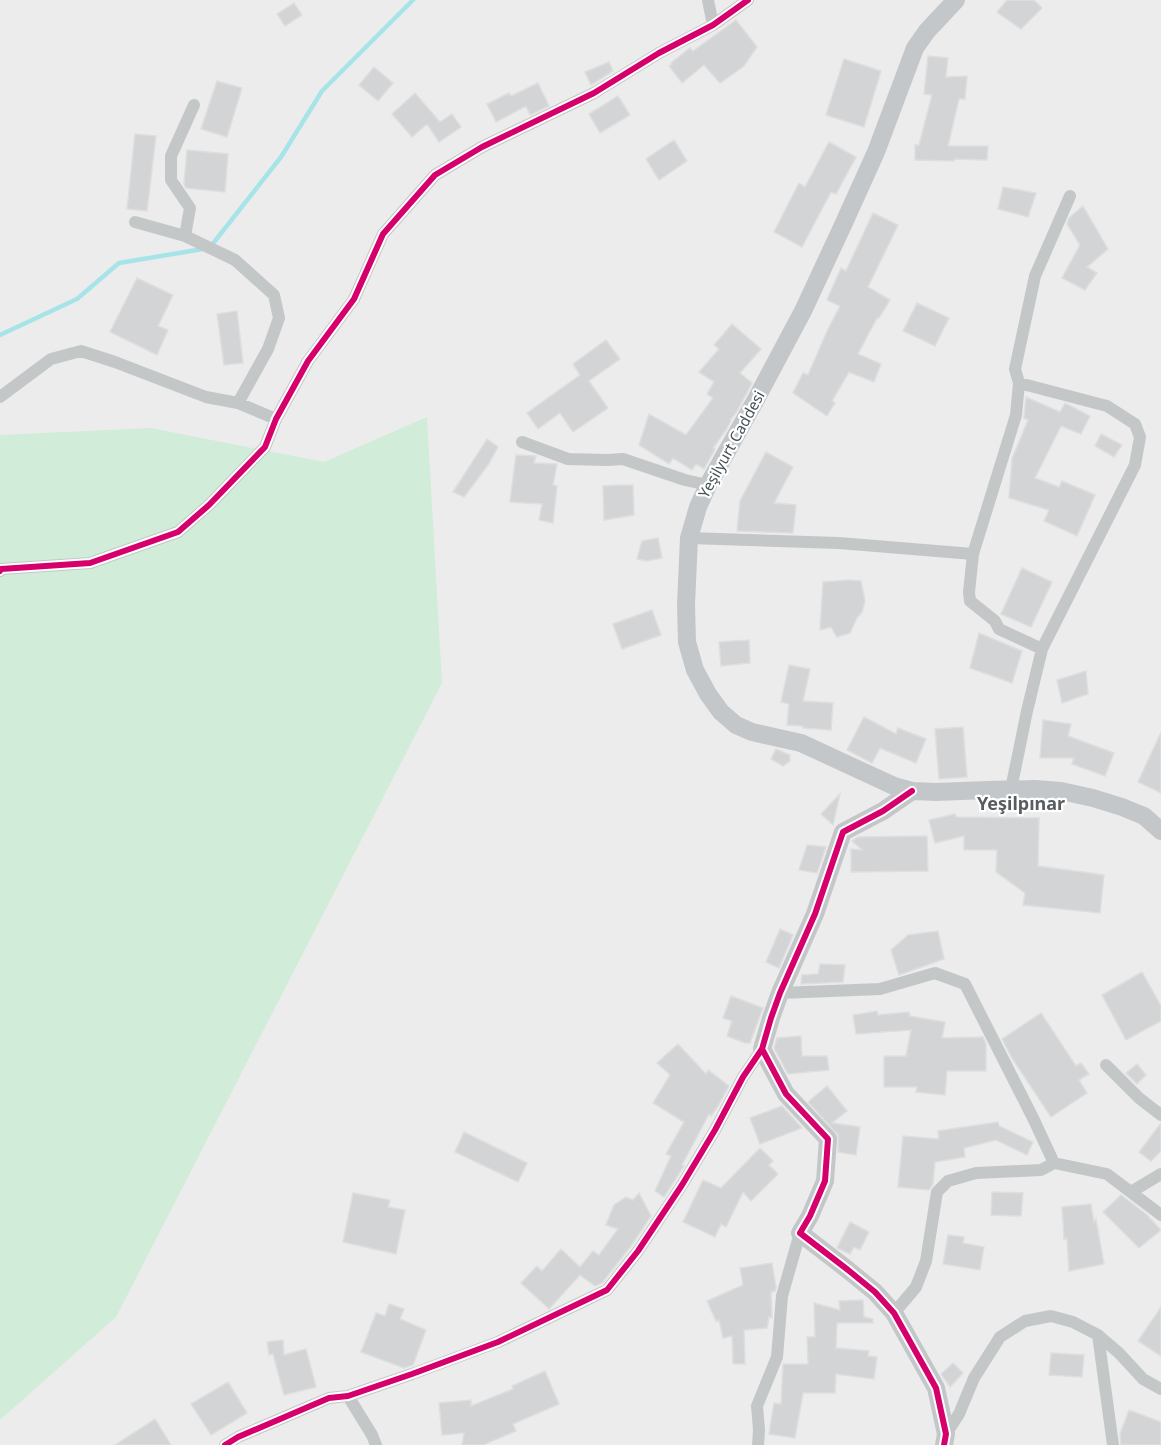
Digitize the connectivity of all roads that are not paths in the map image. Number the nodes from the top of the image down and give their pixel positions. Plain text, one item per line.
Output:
1 (708, 0) edge
2 (748, 0) edge
3 (956, 0) edge
4 (713, 26) junction
5 (194, 105) dead end
6 (1070, 196) dead end
7 (135, 222) dead end
8 (185, 236) junction
9 (1019, 382) junction
10 (0, 397) edge
11 (238, 403) junction
12 (276, 419) junction
13 (522, 442) dead end
14 (708, 485) junction
15 (689, 538) junction
16 (973, 554) junction
17 (0, 571) edge
18 (1042, 650) junction
19 (1011, 789) junction
20 (912, 791) junction
21 (1161, 831) edge
22 (780, 993) junction
23 (762, 1049) junction
24 (1106, 1065) dead end
25 (1161, 1115) edge
26 (1054, 1163) junction
27 (1161, 1174) edge
28 (1131, 1192) junction
29 (1161, 1215) edge
30 (800, 1233) junction
31 (894, 1313) junction
32 (1098, 1335) junction
33 (1161, 1389) edge
34 (348, 1396) junction
35 (945, 1439) edge
36 (225, 1445) edge
37 (376, 1445) edge
38 (758, 1445) edge
39 (1113, 1445) edge

1 - 4 street
2 - 4 street
3 - 14 main road, Yeşilyurt Caddesi
4 - 12 street
5 - 8 street
6 - 9 street
7 - 8 street
8 - 11 street
9 - 16 street
9 - 18 street
10 - 11 street
11 - 12 street
12 - 17 street
13 - 14 street
14 - 15 main road, Yeşilyurt Caddesi
15 - 16 street
15 - 20 main road, Yeşilyurt Caddesi
16 - 18 street
18 - 19 street
19 - 20 main road, Yeşilyurt Caddesi
19 - 21 main road, Yeşilyurt Caddesi
20 - 22 main road
22 - 23 main road
22 - 26 street
23 - 30 main road
23 - 34 street
24 - 25 street
26 - 28 street
26 - 31 street
27 - 28 street
28 - 29 street
30 - 31 main road
30 - 38 street
31 - 35 main road
32 - 33 street
32 - 35 street
32 - 39 street
34 - 36 street
34 - 37 street

